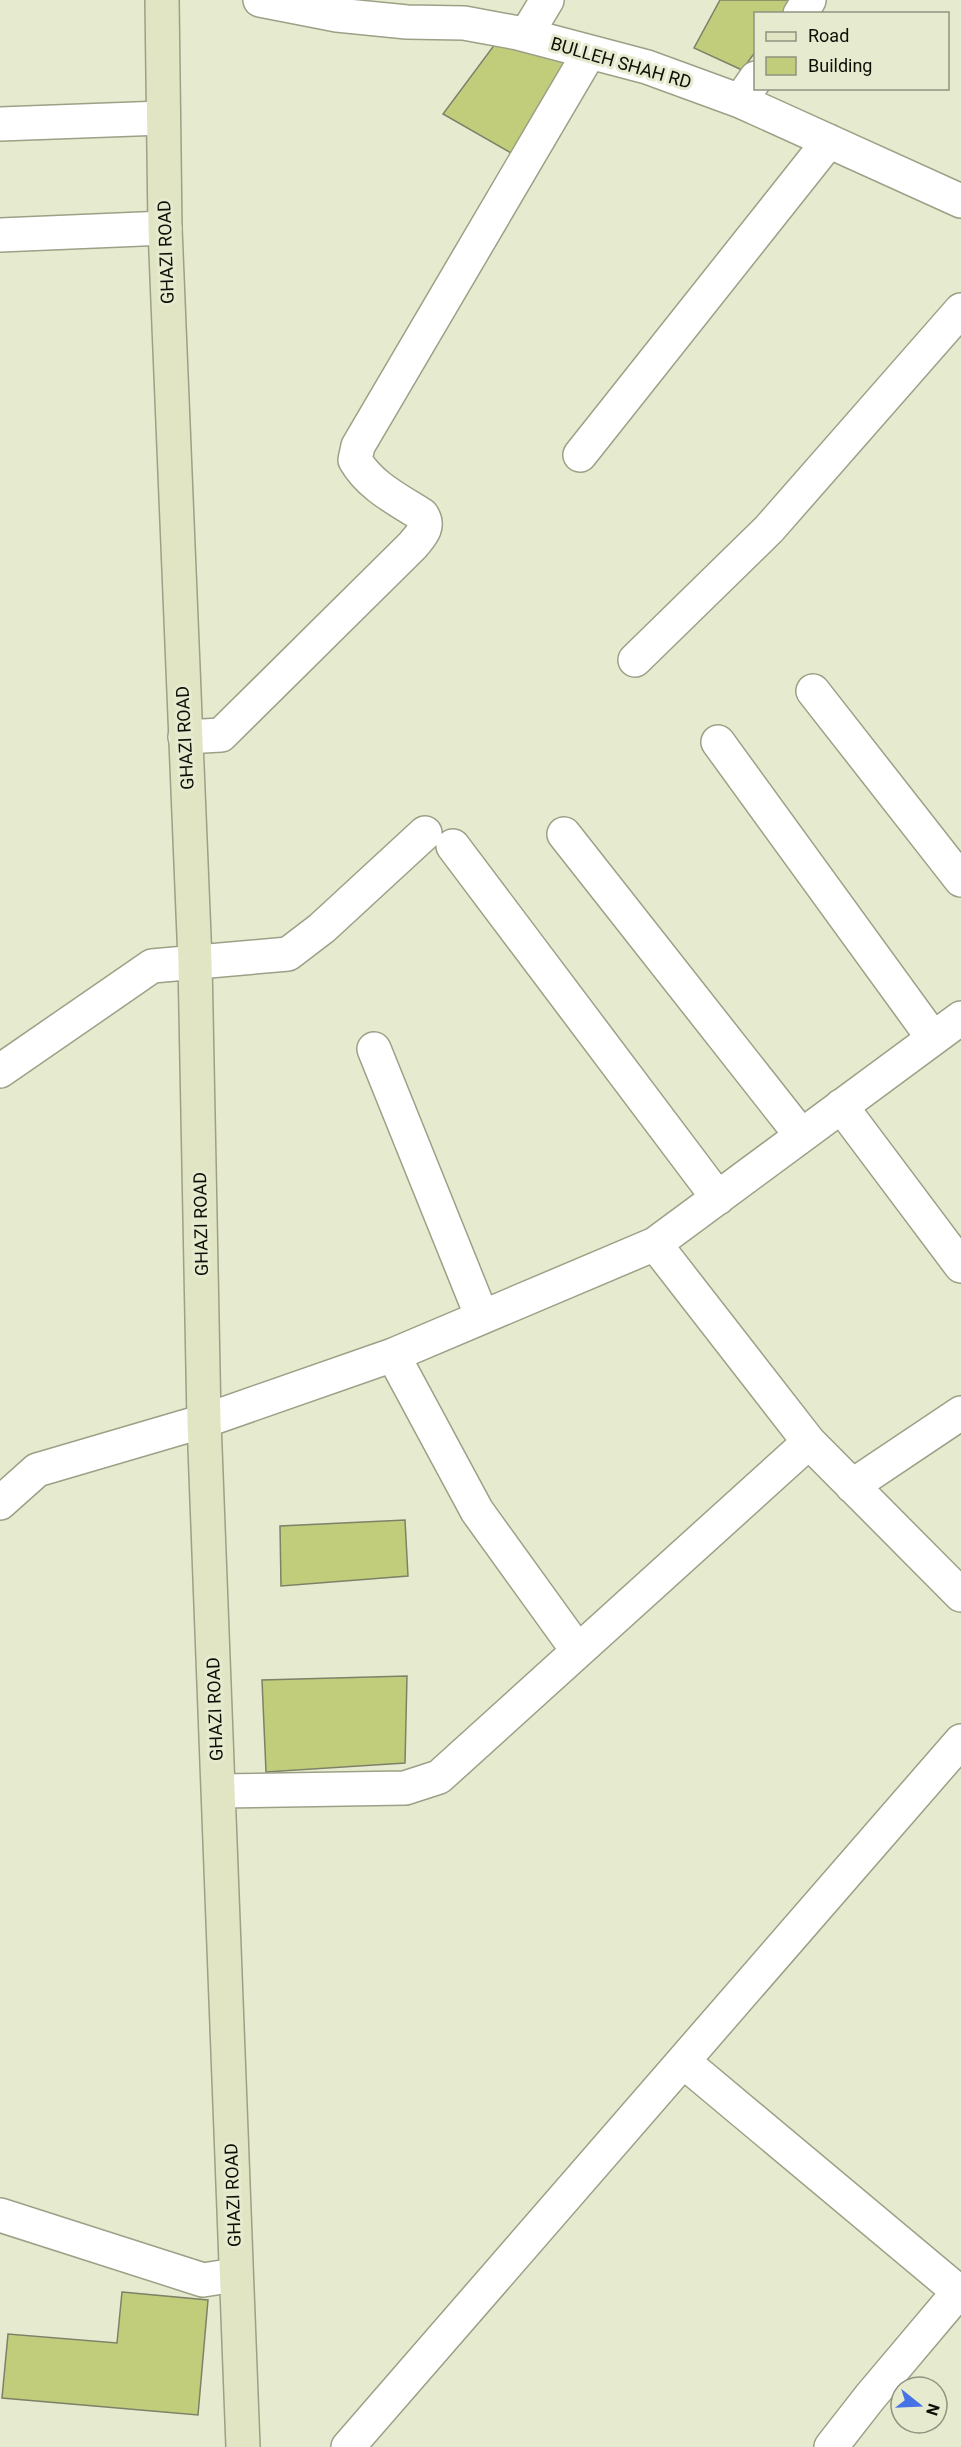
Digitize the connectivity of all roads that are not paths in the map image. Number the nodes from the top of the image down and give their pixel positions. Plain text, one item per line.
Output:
1 (162, 0) edge
2 (260, 0) edge
3 (547, 0) edge
4 (526, 35) junction
5 (589, 53) junction
6 (748, 89) edge
7 (162, 118) junction
8 (0, 124) edge
9 (830, 141) junction
10 (961, 201) edge
11 (165, 228) junction
12 (0, 235) edge
13 (961, 310) edge
14 (580, 455) dead end
15 (636, 660) dead end
16 (813, 691) dead end
17 (185, 737) junction
18 (718, 741) dead end
19 (564, 834) dead end
20 (961, 880) edge
21 (195, 961) junction
22 (961, 1018) edge
23 (933, 1038) junction
24 (374, 1049) dead end
25 (0, 1071) edge
26 (841, 1106) junction
27 (801, 1136) junction
28 (718, 1198) junction
29 (655, 1244) junction
30 (961, 1266) edge
31 (482, 1317) junction
32 (393, 1355) junction
33 (961, 1413) edge
34 (204, 1421) junction
35 (809, 1442) junction
36 (852, 1486) junction
37 (0, 1503) edge
38 (961, 1595) edge
39 (578, 1651) junction
40 (961, 1741) edge
41 (219, 1791) junction
42 (684, 2062) junction
43 (0, 2215) edge
44 (235, 2274) junction
45 (960, 2290) edge
46 (243, 2447) edge
47 (348, 2447) edge
48 (831, 2447) edge

1 - 7 main road, GHAZI ROAD
2 - 4 street, BULLEH SHAH RD
3 - 4 street
4 - 5 street, BULLEH SHAH RD
5 - 6 street, BULLEH SHAH RD
5 - 17 street
6 - 9 street, BULLEH SHAH RD
7 - 8 street
7 - 11 main road, GHAZI ROAD
9 - 10 street, BULLEH SHAH RD
9 - 14 street
11 - 12 street
11 - 17 main road, GHAZI ROAD
13 - 15 street
16 - 20 street
17 - 21 main road, GHAZI ROAD
18 - 23 street
19 - 27 street
21 - 25 street
21 - 28 street
21 - 34 main road, GHAZI ROAD
22 - 23 street
23 - 26 street
24 - 31 street
26 - 27 street
26 - 30 street
27 - 28 street
28 - 29 street
29 - 31 street
29 - 35 street
31 - 32 street
32 - 34 street
32 - 39 street
33 - 36 street
34 - 37 street
34 - 41 main road, GHAZI ROAD
35 - 36 street
35 - 39 street
36 - 38 street
39 - 41 street
40 - 42 street
41 - 44 main road, GHAZI ROAD
42 - 45 street
42 - 47 street
43 - 44 street
44 - 46 main road, GHAZI ROAD
45 - 48 street

